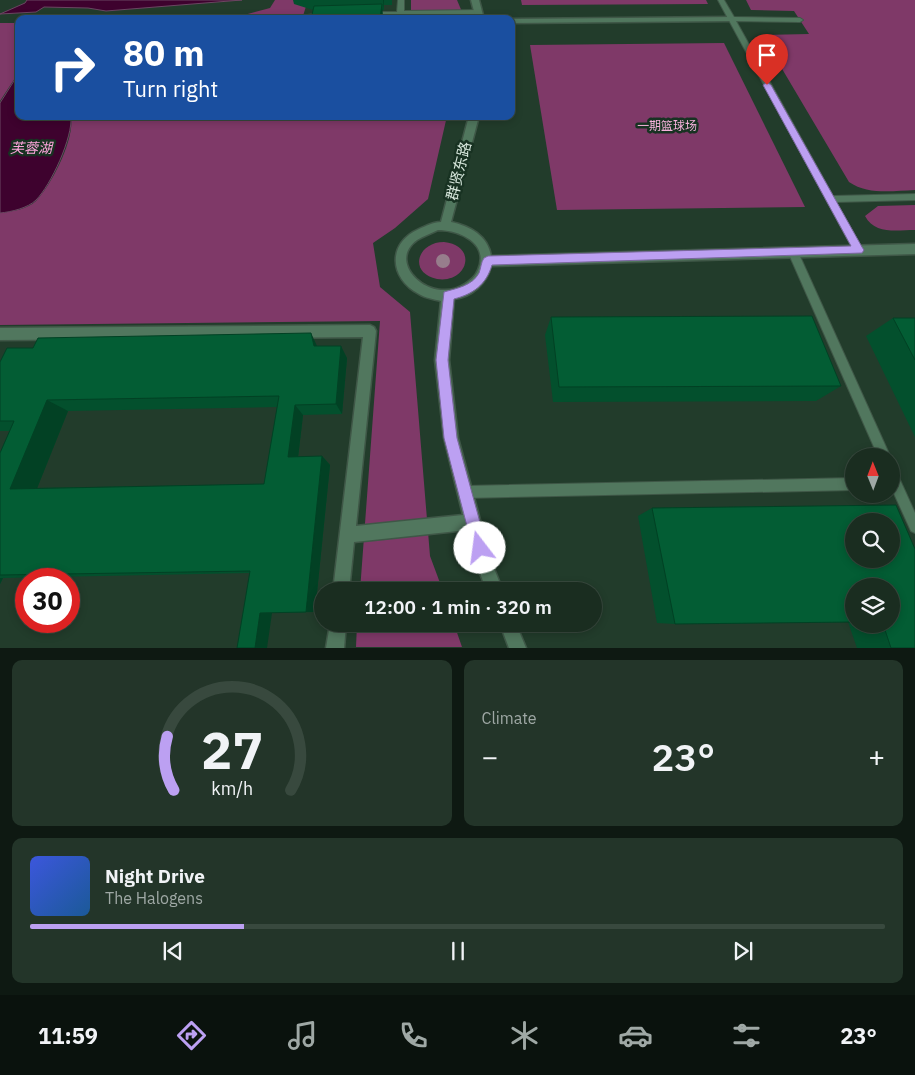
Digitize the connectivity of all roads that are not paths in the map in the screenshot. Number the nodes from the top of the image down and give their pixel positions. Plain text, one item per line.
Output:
1 (401, 0) edge
2 (474, 0) edge
3 (721, 0) edge
4 (364, 14) edge
5 (382, 15) edge
6 (400, 15) edge
7 (480, 15) edge
8 (730, 19) junction
9 (800, 20) dead end
10 (515, 21) edge
11 (473, 120) edge
12 (915, 197) edge
13 (830, 199) junction
14 (445, 226) junction
15 (915, 249) edge
16 (858, 250) junction
17 (793, 252) junction
18 (488, 260) junction
19 (448, 295) junction
20 (0, 334) edge
21 (880, 448) edge
22 (845, 484) edge
23 (465, 492) junction
24 (900, 495) edge
25 (473, 522) junction
26 (915, 527) edge
27 (347, 535) junction
28 (342, 582) edge
29 (491, 582) edge
30 (337, 632) edge
31 (511, 632) edge
32 (335, 648) edge
33 (518, 648) edge

1 - 6 lane
2 - 7 street
3 - 8 lane
4 - 5 lane
8 - 9 lane
8 - 10 street
8 - 13 lane
11 - 14 street, 群贤东路
12 - 13 lane
13 - 16 lane
14 - 18 street
14 - 19 street
15 - 16 street
16 - 17 street
17 - 18 street
17 - 21 lane
18 - 19 street
19 - 23 street
20 - 27 street
22 - 23 lane
23 - 25 street
24 - 26 lane
25 - 27 street
25 - 29 street
27 - 28 street
30 - 32 street
31 - 33 street

